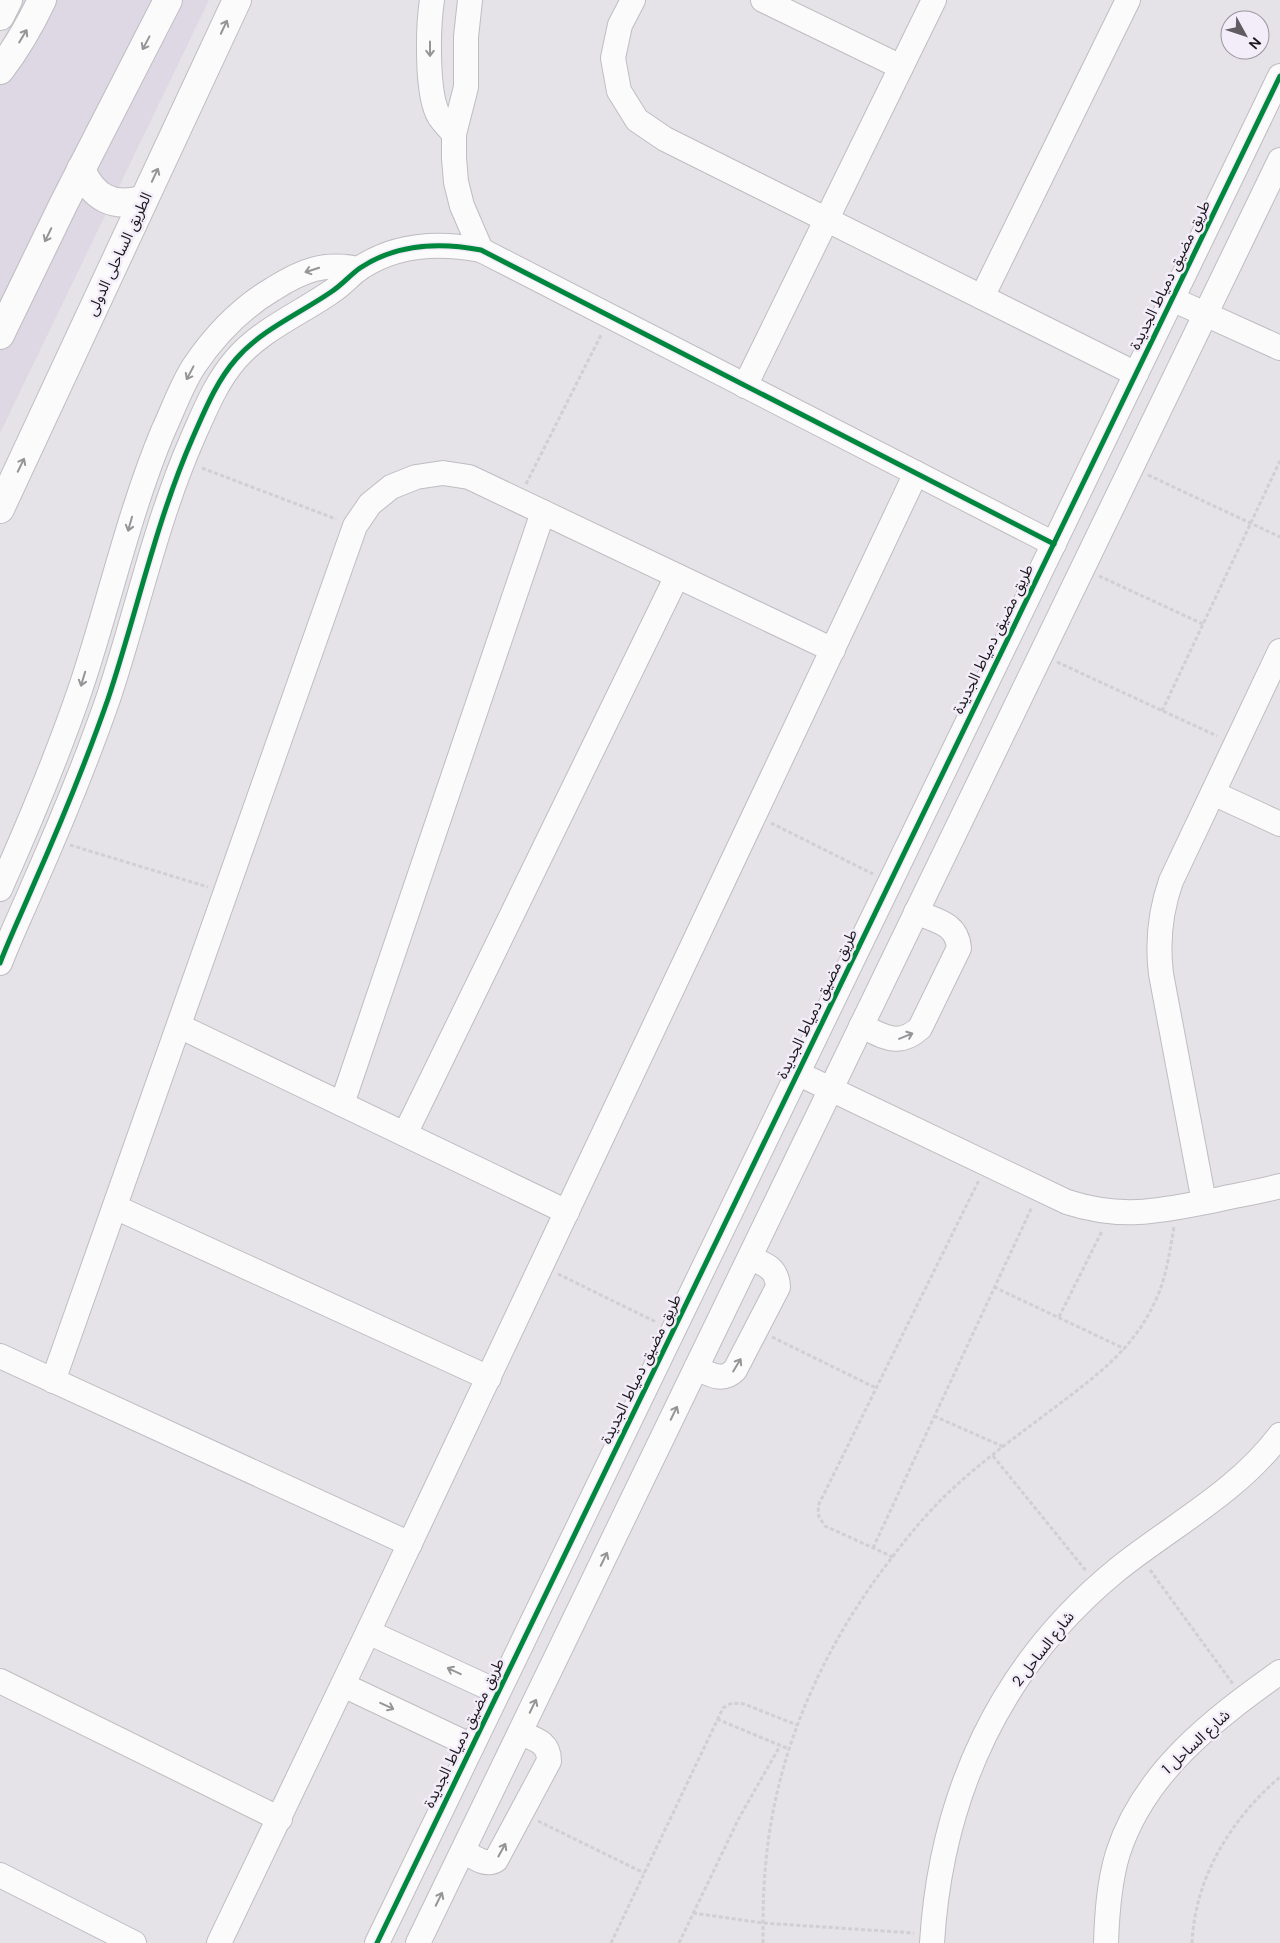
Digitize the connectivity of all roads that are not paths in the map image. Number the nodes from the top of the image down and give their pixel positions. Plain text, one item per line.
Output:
1 (8, 0) edge
2 (42, 0) edge
3 (168, 0) edge
4 (237, 0) edge
5 (432, 0) edge
6 (470, 0) edge
7 (632, 0) edge
8 (763, 0) edge
9 (934, 0) edge
10 (1128, 0) edge
11 (0, 16) edge
12 (901, 67) junction
13 (0, 70) edge
14 (1280, 76) edge
15 (454, 134) junction
16 (1280, 160) edge
17 (81, 169) junction
18 (144, 199) junction
19 (64, 204) junction
20 (826, 220) junction
21 (126, 237) junction
22 (481, 250) junction
23 (360, 269) junction
24 (982, 297) junction
25 (1172, 299) junction
26 (1206, 314) junction
27 (0, 334) edge
28 (1280, 348) edge
29 (1136, 374) junction
30 (745, 386) junction
31 (916, 474) junction
32 (0, 509) edge
33 (543, 512) junction
34 (1054, 544) junction
35 (677, 576) junction
36 (833, 650) junction
37 (1280, 652) edge
38 (1213, 793) junction
39 (1280, 824) edge
40 (0, 889) edge
41 (916, 912) junction
42 (0, 964) edge
43 (179, 1026) junction
44 (861, 1026) junction
45 (797, 1073) junction
46 (831, 1089) junction
47 (342, 1104) junction
48 (405, 1134) junction
49 (1280, 1186) edge
50 (1204, 1202) junction
51 (115, 1207) junction
52 (567, 1212) junction
53 (750, 1258) junction
54 (0, 1356) edge
55 (696, 1368) junction
56 (489, 1378) junction
57 (54, 1381) junction
58 (1280, 1435) edge
59 (410, 1544) junction
60 (368, 1632) junction
61 (1280, 1672) edge
62 (0, 1681) edge
63 (343, 1685) junction
64 (498, 1692) junction
65 (520, 1732) junction
66 (472, 1746) junction
67 (280, 1819) junction
68 (463, 1851) junction
69 (0, 1875) edge
70 (932, 1939) edge
71 (134, 1943) edge
72 (219, 1943) edge
73 (377, 1943) edge
74 (418, 1943) edge
75 (1106, 1943) edge

1 - 11 main road
13 -> 2 main road
3 -> 17 main road
18 -> 4 main road, الطريق الساحلى الدولى
5 -> 15 street
6 - 15 street
7 - 20 street
8 - 12 street
9 - 12 street
10 - 24 street
12 - 20 street
14 - 25 street, طريق مضيق دمياط الجديدة
15 - 22 street
16 - 26 street
17 - 18 main road
17 - 19 main road
18 - 21 main road, الطريق الساحلى الدولى
19 - 21 main road
19 -> 27 main road
20 - 24 street
20 - 30 street
32 -> 21 main road, الطريق الساحلى الدولى
22 - 23 street
22 - 30 street
23 -> 40 street
23 - 42 street
24 - 29 street
25 - 26 street
25 - 29 street, طريق مضيق دمياط الجديدة
26 - 28 street
26 - 41 street
29 - 34 street, طريق مضيق دمياط الجديدة
30 - 31 street
31 - 34 street
31 - 36 street
33 - 35 street
33 - 43 street
33 - 47 street
34 - 45 street, طريق مضيق دمياط الجديدة
35 - 36 street
35 - 48 street
36 - 52 street
37 - 38 street
38 - 39 street
38 - 50 street
41 - 44 street
44 -> 41 street
43 - 47 street
43 - 51 street
44 - 46 street
45 - 46 street
45 - 64 street, طريق مضيق دمياط الجديدة
46 - 50 street
46 - 53 street
47 - 48 street
48 - 52 street
49 - 50 street
51 - 56 street
51 - 57 street
52 - 56 street
53 - 55 street
55 -> 53 street
54 - 57 street
65 -> 55 street
56 - 59 street
57 - 59 street
58 - 70 street, شارع الساحل 2
59 - 60 street
60 - 63 street
64 -> 60 street
61 - 75 street, شارع الساحل 1
62 - 67 street
63 -> 66 street
63 - 67 street
64 - 66 street, طريق مضيق دمياط الجديدة
65 - 68 street
68 -> 65 street
66 - 73 street, طريق مضيق دمياط الجديدة
67 - 72 street
74 -> 68 street
69 - 71 street

